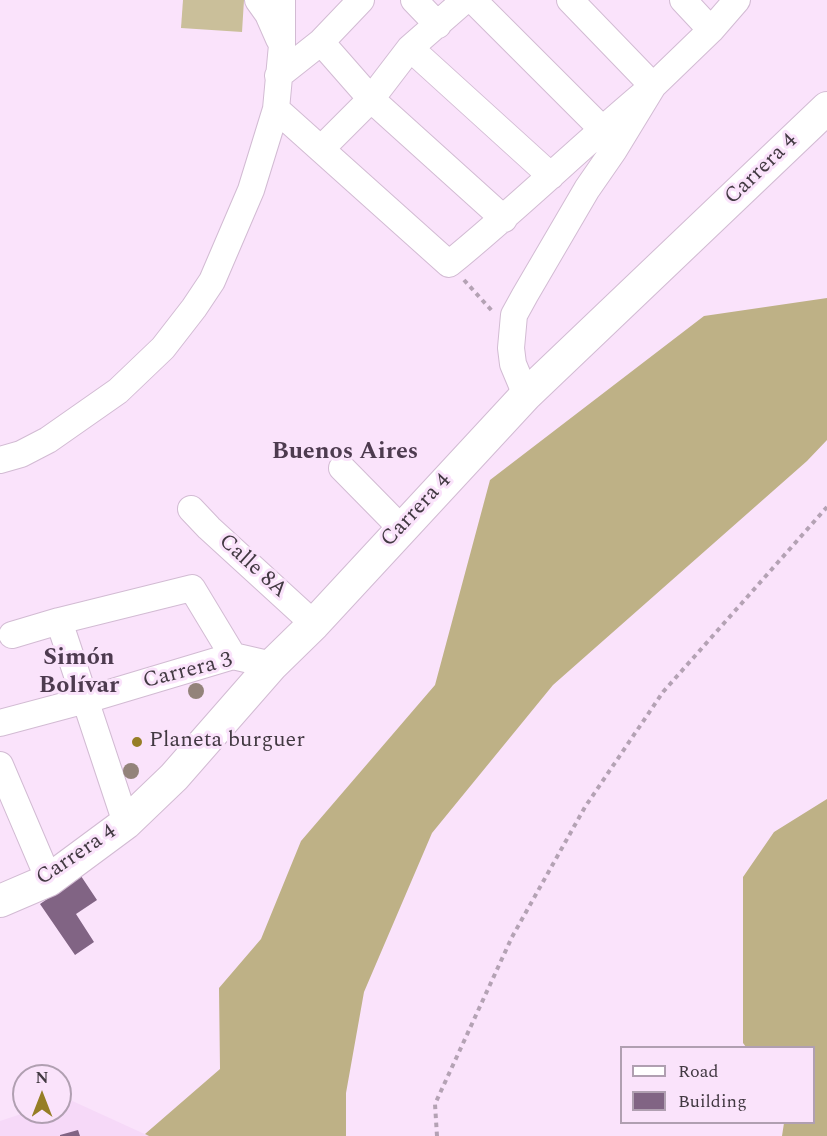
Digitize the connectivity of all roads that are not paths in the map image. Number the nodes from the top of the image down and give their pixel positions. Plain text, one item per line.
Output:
1 (258, 0) edge
2 (282, 0) edge
3 (361, 0) edge
4 (414, 0) edge
5 (465, 0) edge
6 (473, 0) edge
7 (570, 0) edge
8 (683, 0) edge
9 (737, 0) edge
10 (438, 24) junction
11 (711, 30) junction
12 (321, 42) junction
13 (282, 45) junction
14 (410, 48) junction
15 (278, 76) junction
16 (653, 86) junction
17 (371, 99) junction
18 (827, 108) edge
19 (276, 109) junction
20 (602, 129) junction
21 (321, 149) junction
22 (551, 176) junction
23 (504, 219) junction
24 (526, 395) junction
25 (0, 460) edge
26 (342, 468) dead end
27 (191, 509) dead end
28 (401, 528) junction
29 (59, 621) junction
30 (314, 624) junction
31 (12, 635) dead end
32 (233, 656) junction
33 (272, 665) junction
34 (86, 700) junction
35 (0, 723) edge
36 (0, 765) edge
37 (126, 823) junction
38 (49, 880) junction
39 (0, 901) edge

1 - 13 street
2 - 13 street
3 - 12 street
4 - 10 street
5 - 10 street
6 - 20 street
7 - 16 street
8 - 11 street
9 - 11 street
10 - 14 street
11 - 16 street
12 - 15 street
12 - 17 street
13 - 15 street
14 - 17 street
14 - 22 street
15 - 19 street
16 - 20 street
16 - 24 street
17 - 21 street
17 - 23 street
18 - 24 main road, Carrera 4
19 - 21 street
19 - 25 street
20 - 22 street
21 - 23 street
22 - 23 street
24 - 28 main road, Carrera 4
26 - 28 street
27 - 30 street, Calle 8A
28 - 30 main road, Carrera 4
29 - 31 street
29 - 32 street
29 - 34 street
30 - 33 main road, Carrera 4
32 - 33 street, Carrera 3
32 - 34 street, Carrera 3
33 - 37 main road, Carrera 4
34 - 35 street, Carrera 3
34 - 37 street
36 - 38 street
37 - 38 main road, Carrera 4
38 - 39 main road, Carrera 4

